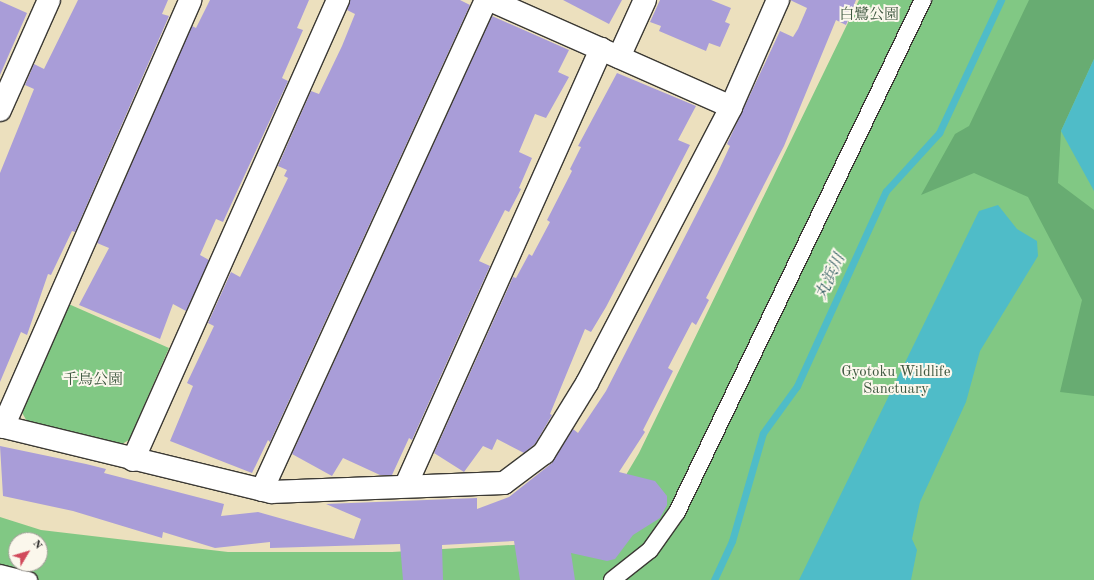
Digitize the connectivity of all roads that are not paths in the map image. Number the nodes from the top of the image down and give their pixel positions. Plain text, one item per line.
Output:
1 (49, 0) edge
2 (190, 0) edge
3 (338, 0) edge
4 (486, 0) edge
5 (490, 0) edge
6 (645, 0) edge
7 (778, 0) edge
8 (923, 0) edge
9 (610, 53) junction
10 (731, 107) junction
11 (0, 110) edge
12 (2, 427) edge
13 (133, 460) junction
14 (406, 485) junction
15 (262, 490) junction
16 (0, 573) edge
17 (29, 580) edge
18 (612, 580) edge

1 - 11 street
2 - 12 street
3 - 13 street
4 - 15 street
5 - 9 street
6 - 9 street
7 - 10 street
8 - 18 street
9 - 10 street
9 - 14 street
10 - 14 street
12 - 13 street
13 - 15 street
14 - 15 street
16 - 17 street

